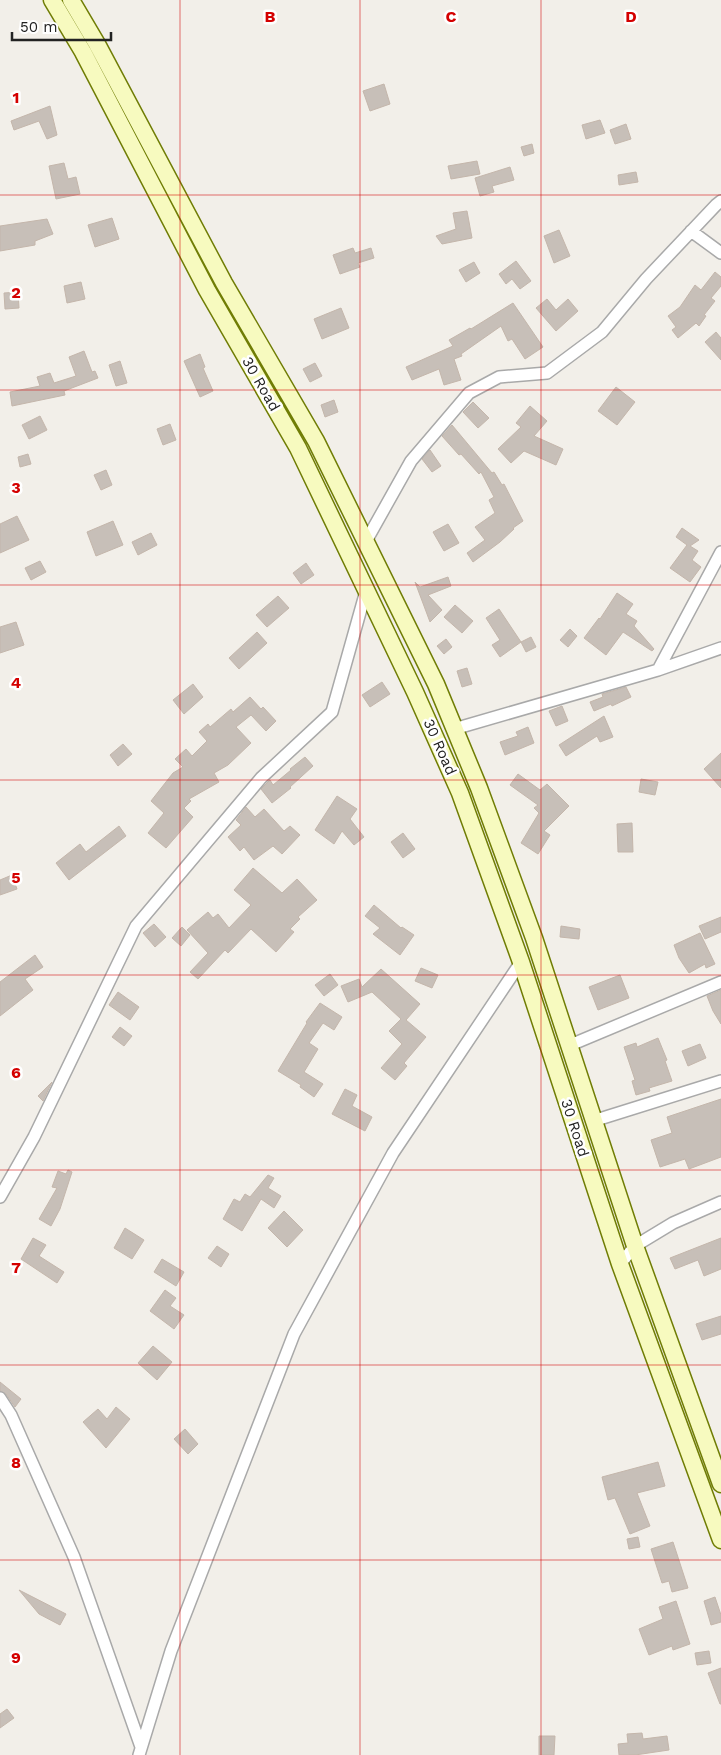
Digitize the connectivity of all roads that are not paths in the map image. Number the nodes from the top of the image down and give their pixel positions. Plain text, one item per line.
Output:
1 (52, 0) edge
2 (71, 0) edge
3 (721, 201) edge
4 (691, 231) junction
5 (721, 254) edge
6 (365, 543) junction
7 (721, 552) edge
8 (366, 591) junction
9 (721, 648) edge
10 (658, 670) junction
11 (454, 729) junction
12 (521, 962) junction
13 (721, 982) edge
14 (568, 1046) junction
15 (721, 1081) edge
16 (592, 1122) junction
17 (0, 1197) edge
18 (721, 1202) edge
19 (635, 1246) junction
20 (620, 1264) junction
21 (0, 1398) edge
22 (721, 1484) edge
23 (721, 1540) edge
24 (140, 1751) edge

1 - 8 main road, 30 Road
2 - 6 main road, 30 Road
3 - 4 street
4 - 5 street
4 - 6 street
6 - 11 main road, 30 Road
7 - 10 street
8 - 12 main road, 30 Road
8 - 17 street
9 - 10 street
10 - 11 street
11 - 14 main road, 30 Road
12 - 20 main road, 30 Road
12 - 24 street
13 - 14 street
14 - 16 main road, 30 Road
15 - 16 street
16 - 19 main road, 30 Road
18 - 19 street
19 - 20 street
19 - 22 main road, 30 Road
20 - 23 main road, 30 Road
21 - 24 street

